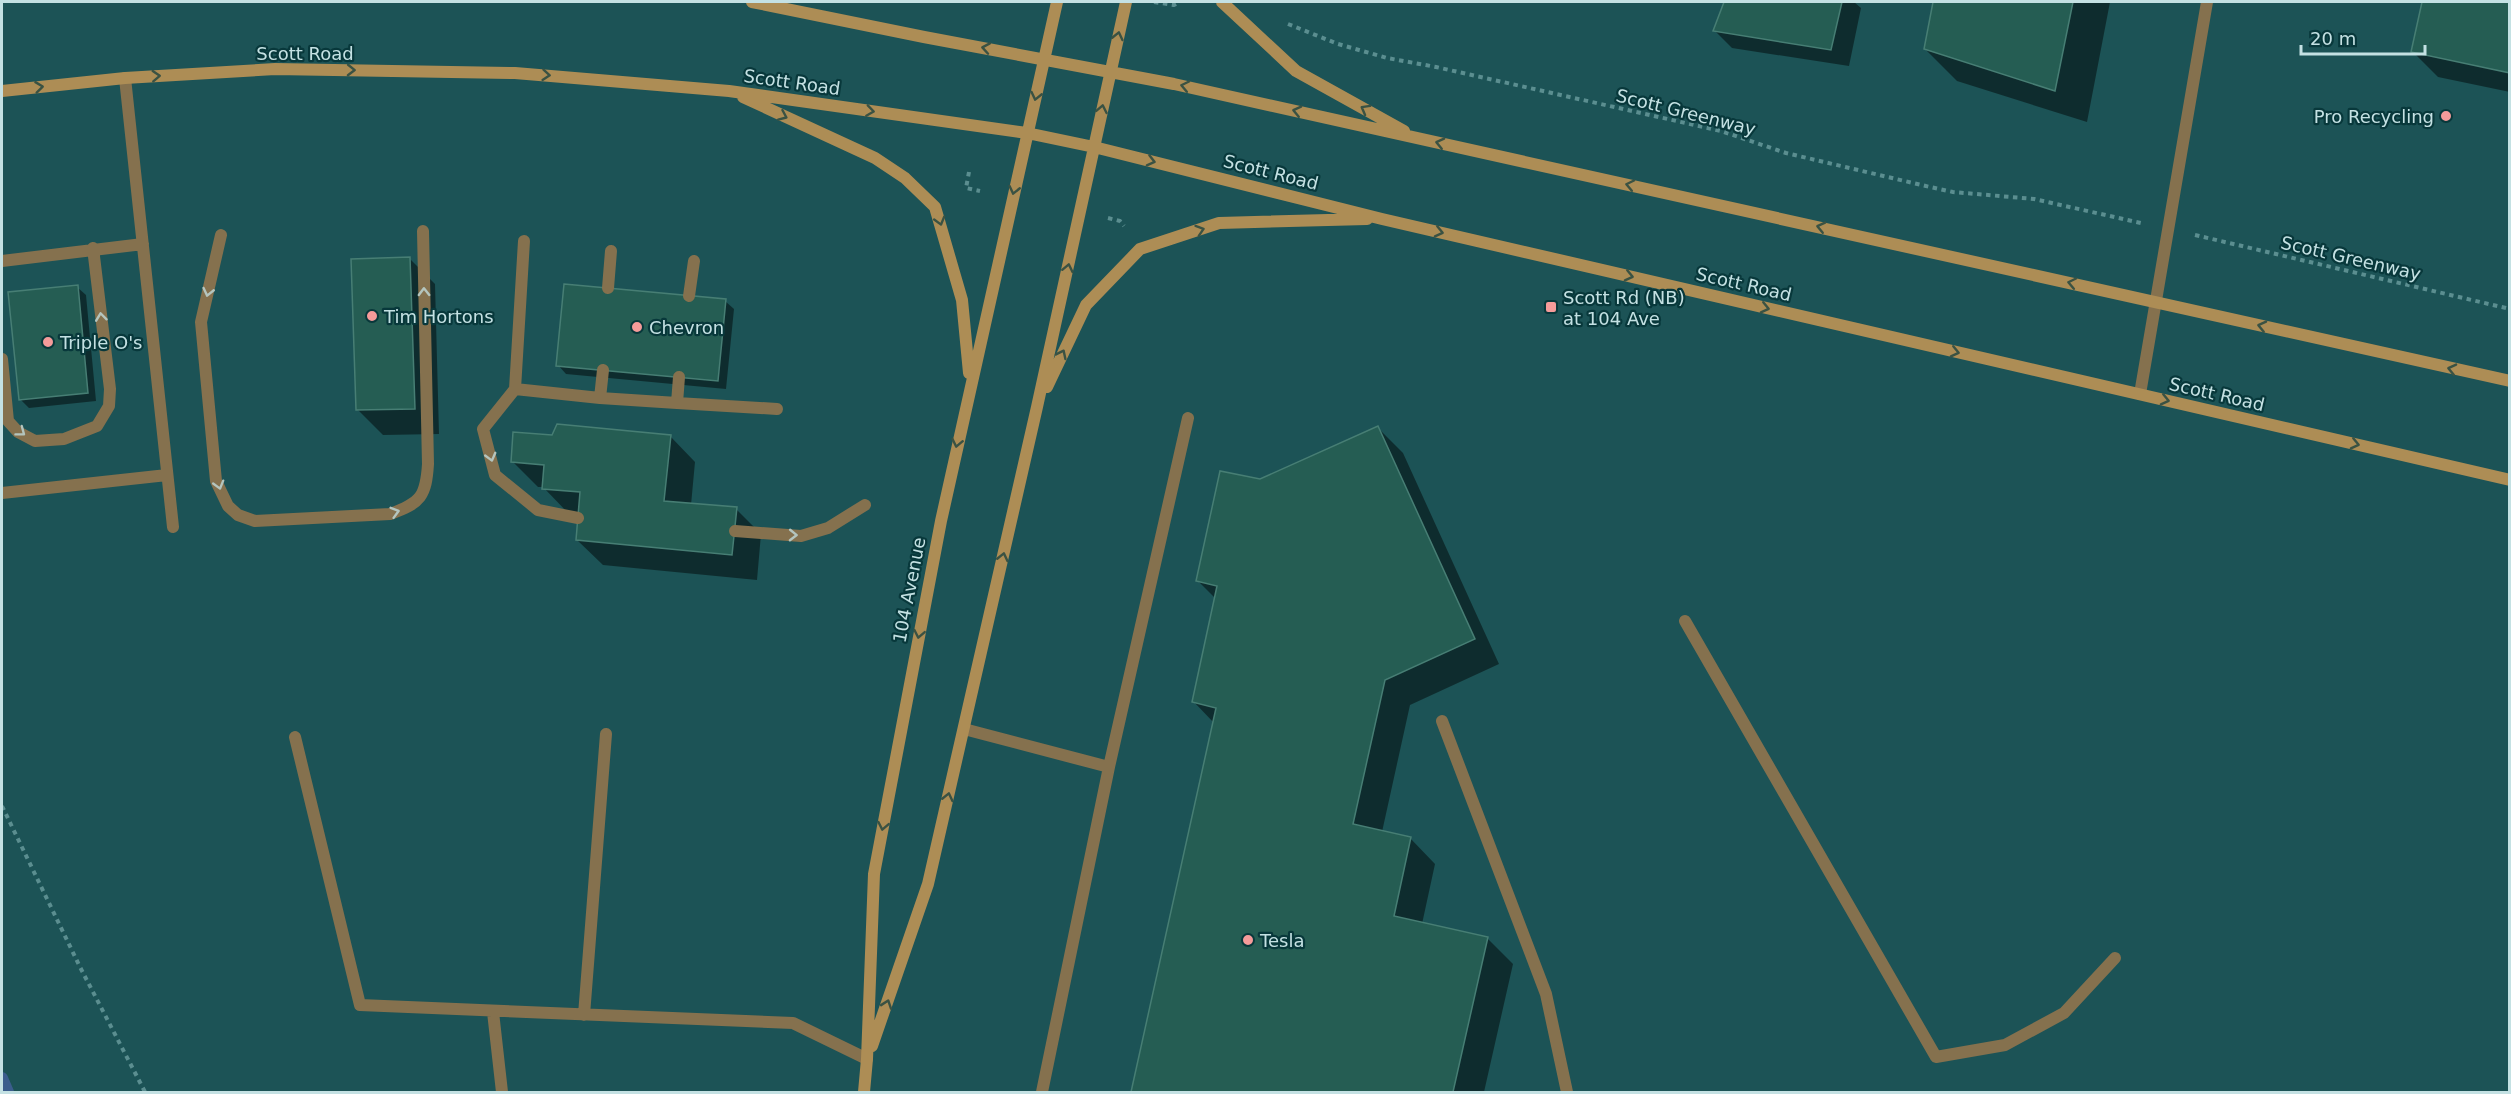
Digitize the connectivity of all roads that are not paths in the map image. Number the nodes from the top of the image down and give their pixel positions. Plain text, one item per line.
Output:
1 (752, 2) edge
2 (1057, 2) edge
3 (1126, 2) edge
4 (1222, 2) edge
5 (2207, 2) edge
6 (1044, 58) junction
7 (1109, 71) junction
8 (125, 78) junction
9 (2, 91) edge
10 (729, 91) junction
11 (1027, 133) junction
12 (1416, 137) junction
13 (1094, 147) junction
14 (1382, 219) junction
15 (423, 231) dead end
16 (221, 235) dead end
17 (524, 241) dead end
18 (143, 244) junction
19 (93, 248) junction
20 (611, 251) dead end
21 (2, 261) edge
22 (694, 261) dead end
23 (608, 288) dead end
24 (689, 296) dead end
25 (2156, 302) junction
26 (2, 359) edge
27 (603, 370) dead end
28 (680, 377) dead end
29 (2510, 381) edge
30 (970, 386) junction
31 (515, 389) junction
32 (2140, 394) junction
33 (600, 398) junction
34 (677, 403) junction
35 (1037, 407) junction
36 (777, 409) dead end
37 (1188, 418) dead end
38 (167, 476) junction
39 (2510, 480) edge
40 (2, 493) edge
41 (865, 505) dead end
42 (578, 518) dead end
43 (172, 527) dead end
44 (735, 531) dead end
45 (1685, 621) dead end
46 (1442, 721) dead end
47 (964, 729) junction
48 (606, 734) dead end
49 (295, 737) dead end
50 (1109, 767) junction
51 (2115, 958) dead end
52 (493, 1012) junction
53 (584, 1015) junction
54 (867, 1059) junction
55 (502, 1092) edge
56 (864, 1092) edge
57 (1042, 1092) edge
58 (1567, 1092) edge

6 -> 1 main road
2 - 6 main road, 104 Avenue
7 -> 3 main road, 104 Avenue
12 -> 4 main road
5 - 25 lane
6 - 7 main road
6 -> 11 main road, 104 Avenue
12 -> 7 main road
13 -> 7 main road, 104 Avenue
9 -> 8 main road, Scott Road
8 -> 10 main road, Scott Road
8 - 18 lane
10 -> 11 main road, Scott Road
10 -> 30 main road
11 - 13 main road, Scott Road
11 -> 30 main road, 104 Avenue
25 -> 12 main road
13 -> 14 main road, Scott Road
35 -> 13 main road, 104 Avenue
14 -> 32 main road, Scott Road
35 -> 14 main road
16 -> 15 lane
17 - 31 lane
18 - 19 lane
18 - 38 lane
19 - 21 lane
26 -> 19 lane
20 - 23 lane
22 - 24 lane
29 -> 25 main road
25 - 32 lane
27 - 33 lane
28 - 34 lane
30 -> 54 main road, 104 Avenue
31 - 33 lane
31 -> 42 lane
32 -> 39 main road, Scott Road
33 - 34 lane
34 - 36 lane
47 -> 35 main road, 104 Avenue
37 - 50 lane
38 - 40 lane
38 - 43 lane
44 -> 41 lane
45 - 51 lane
46 - 58 lane
47 - 50 lane
54 -> 47 main road, 104 Avenue
48 - 53 lane
49 - 52 lane
50 - 57 lane
52 - 53 lane
52 - 55 lane
53 - 54 lane
54 - 56 main road, 104 Avenue

